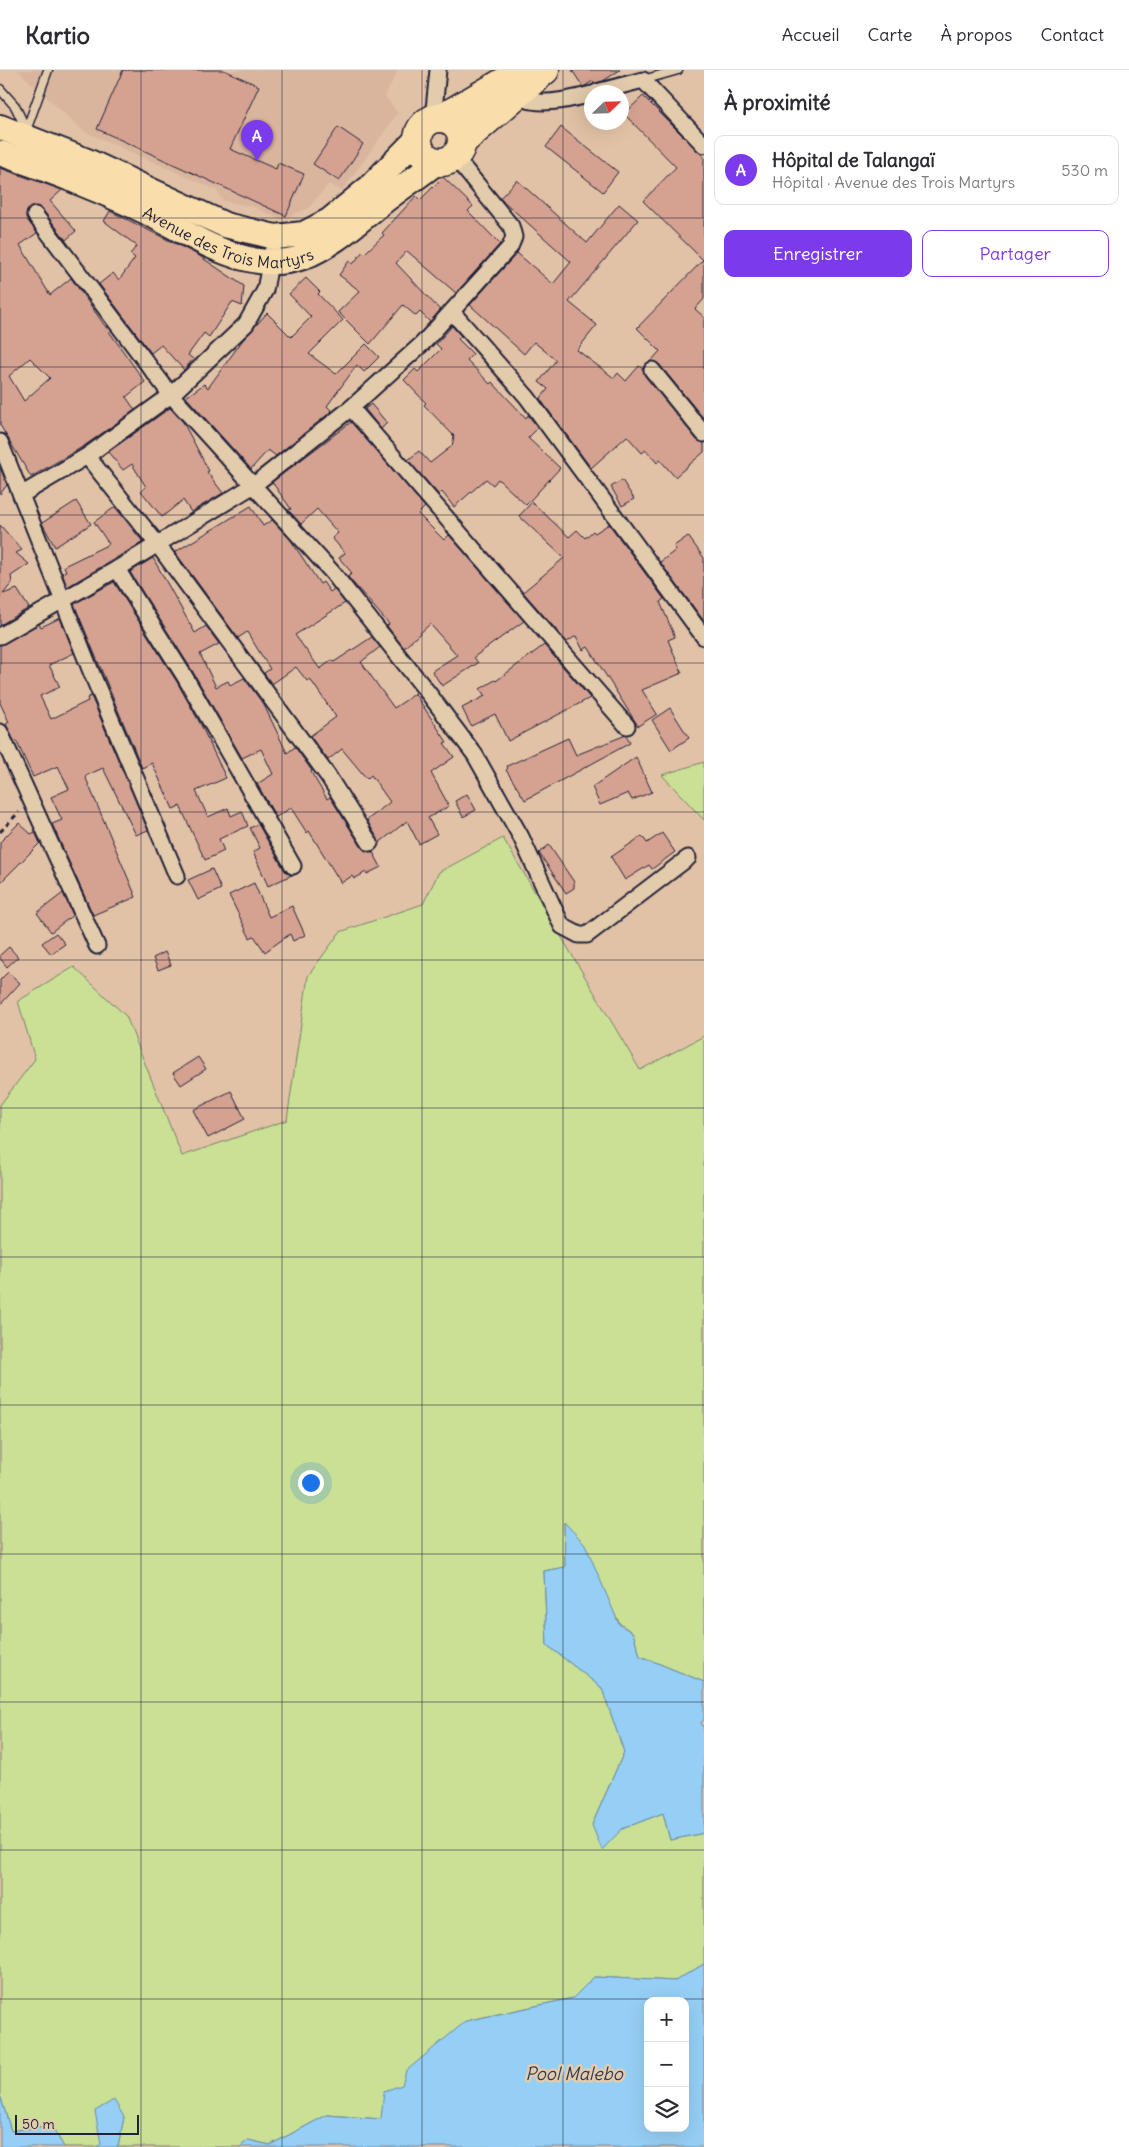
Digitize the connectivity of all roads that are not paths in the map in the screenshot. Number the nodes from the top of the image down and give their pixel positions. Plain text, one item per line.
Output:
1 (48, 70) edge
2 (438, 70) edge
3 (545, 70) edge
4 (678, 70) edge
5 (643, 80) junction
6 (514, 82) edge
7 (624, 85) edge
8 (0, 88) edge
9 (584, 96) edge
10 (431, 125) junction
11 (0, 127) edge
12 (704, 145) edge
13 (29, 146) junction
14 (0, 153) edge
15 (452, 153) junction
16 (35, 215) dead end
17 (275, 237) junction
18 (271, 263) junction
19 (453, 313) junction
20 (652, 370) dead end
21 (171, 394) junction
22 (351, 408) junction
23 (704, 434) edge
24 (0, 442) edge
25 (87, 456) junction
26 (254, 485) junction
27 (21, 495) junction
28 (158, 545) junction
29 (117, 569) junction
30 (62, 601) junction
31 (0, 636) edge
32 (704, 638) edge
33 (627, 726) dead end
34 (0, 732) edge
35 (370, 842) dead end
36 (688, 858) dead end
37 (293, 866) dead end
38 (177, 876) dead end
39 (97, 946) dead end

1 - 13 lane
2 - 10 street
3 - 6 highway, Avenue des Trois Martyrs
4 - 5 lane
5 - 7 street
5 - 12 street
6 - 9 street
6 - 10 highway, Avenue des Trois Martyrs
6 - 15 highway, Avenue des Trois Martyrs
8 - 13 lane
10 - 15 highway
10 - 15 highway
10 - 17 main road, Avenue des Trois Martyrs
11 - 13 main road, Avenue des Trois Martyrs
13 - 14 main road, Avenue des Trois Martyrs
13 - 17 main road, Avenue des Trois Martyrs
13 - 18 main road, Avenue des Trois Martyrs
15 - 18 main road, Avenue des Trois Martyrs
15 - 19 street
16 - 21 street
17 - 18 street
18 - 21 street
19 - 22 street
19 - 32 street
20 - 23 street
21 - 25 street
21 - 26 street
22 - 26 street
22 - 33 street
24 - 27 street
25 - 27 street
25 - 28 street
26 - 28 street
26 - 36 street
27 - 30 street
28 - 29 street
28 - 35 street
29 - 30 street
29 - 37 street
30 - 31 street
30 - 38 street
34 - 39 street

